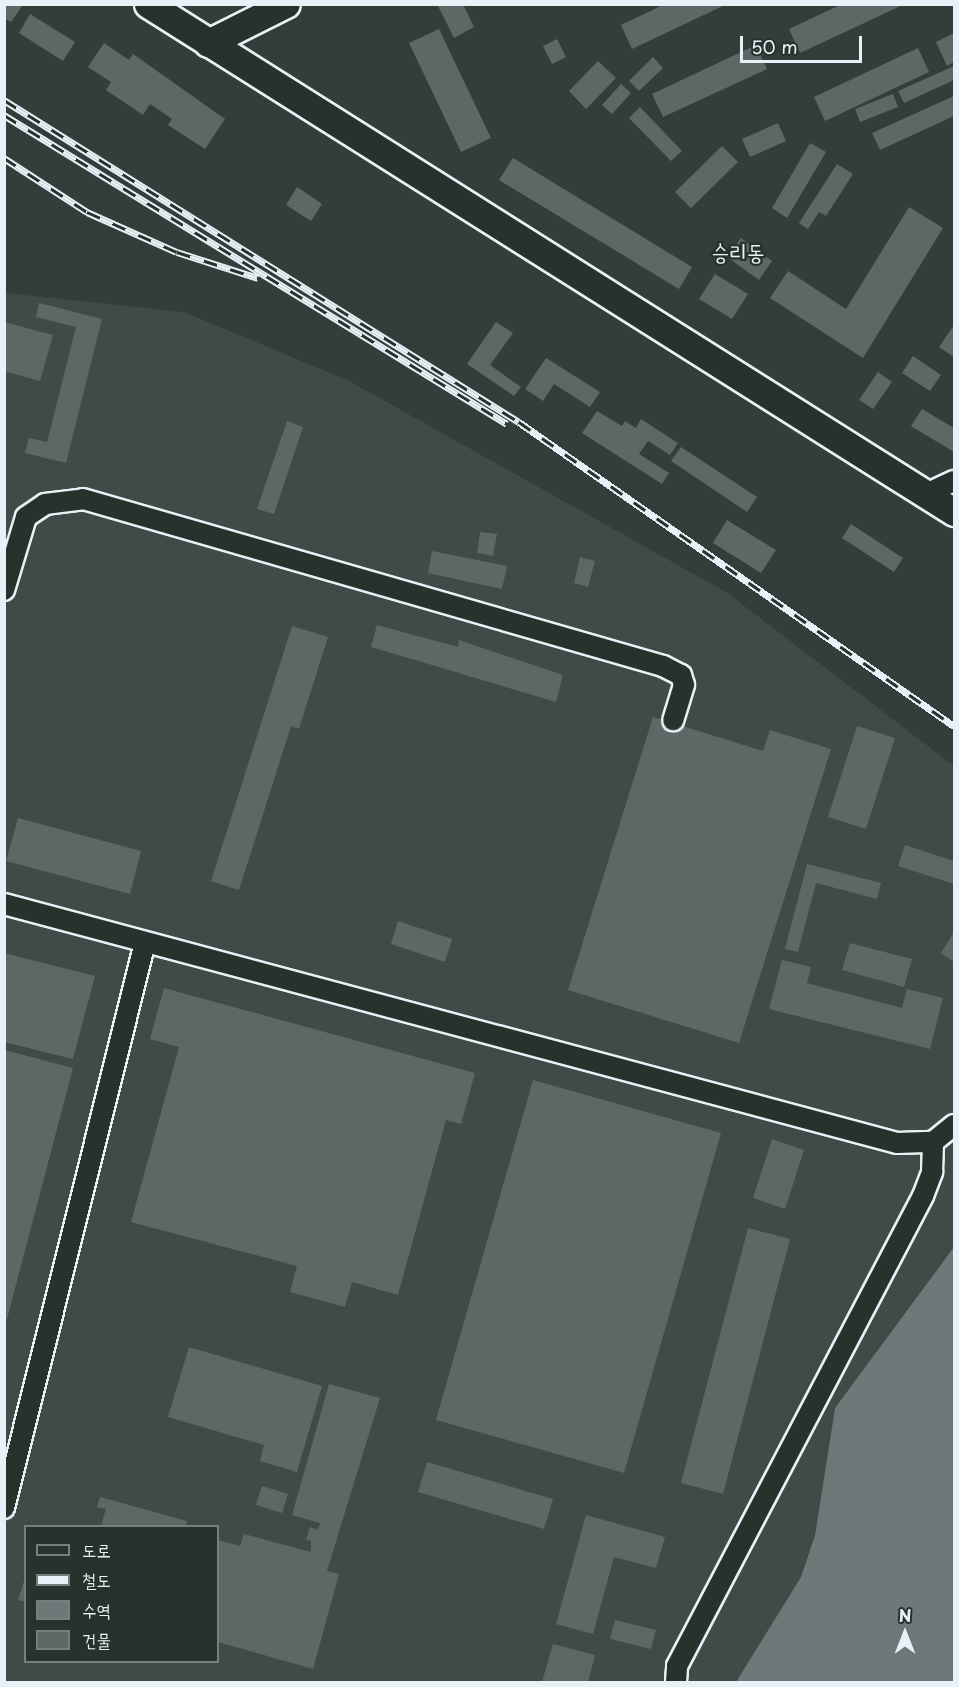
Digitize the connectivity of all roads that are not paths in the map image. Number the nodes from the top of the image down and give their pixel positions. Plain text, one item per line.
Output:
1 (148, 4) edge
2 (286, 4) edge
3 (208, 43) junction
4 (954, 482) edge
5 (926, 494) junction
6 (954, 512) edge
7 (4, 590) edge
8 (673, 720) dead end
9 (4, 904) edge
10 (146, 942) junction
11 (954, 1125) edge
12 (933, 1142) junction
13 (4, 1508) edge
14 (676, 1683) edge

1 - 3 main road
2 - 3 main road
3 - 5 main road
4 - 5 street
5 - 6 main road
7 - 8 street
9 - 10 street
10 - 12 street
10 - 13 street
11 - 12 street
12 - 14 street

